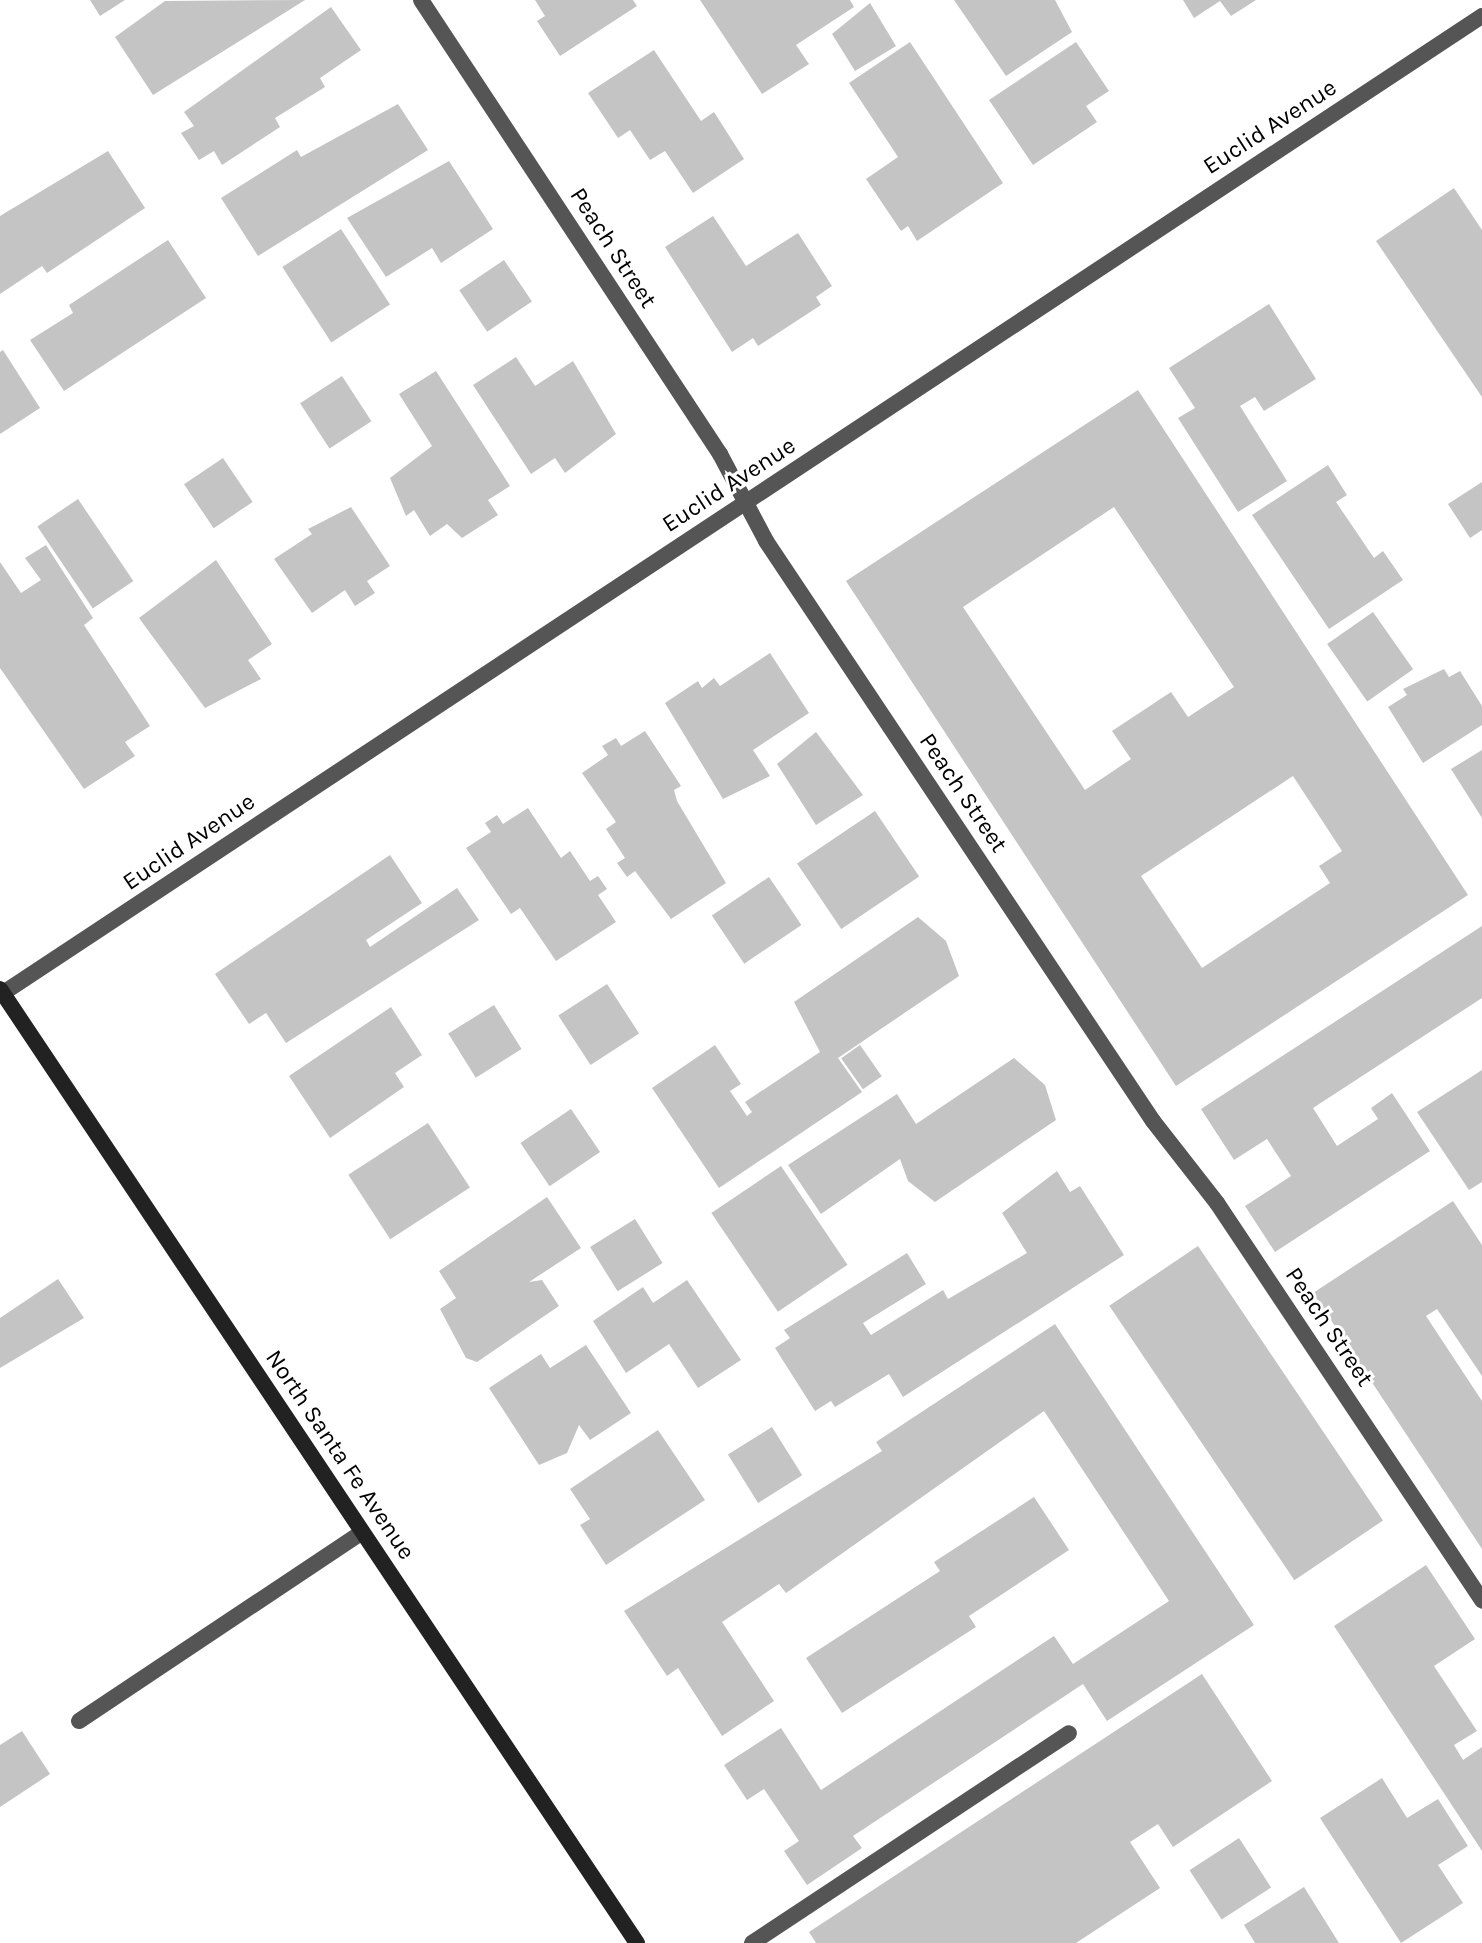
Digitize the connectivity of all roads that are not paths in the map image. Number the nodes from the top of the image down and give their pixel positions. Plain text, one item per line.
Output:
1 (421, 0) edge
2 (1482, 16) edge
3 (745, 503) junction
4 (1, 992) edge
5 (362, 1532) junction
6 (1482, 1601) edge
7 (79, 1721) dead end
8 (1069, 1733) dead end
9 (637, 1943) edge
10 (752, 1943) edge

1 - 3 street, Peach Street
2 - 3 street, Euclid Avenue
3 - 4 street, Euclid Avenue
3 - 6 street, Peach Street
4 - 5 main road, North Santa Fe Avenue
5 - 7 street
5 - 9 main road, North Santa Fe Avenue
8 - 10 street

